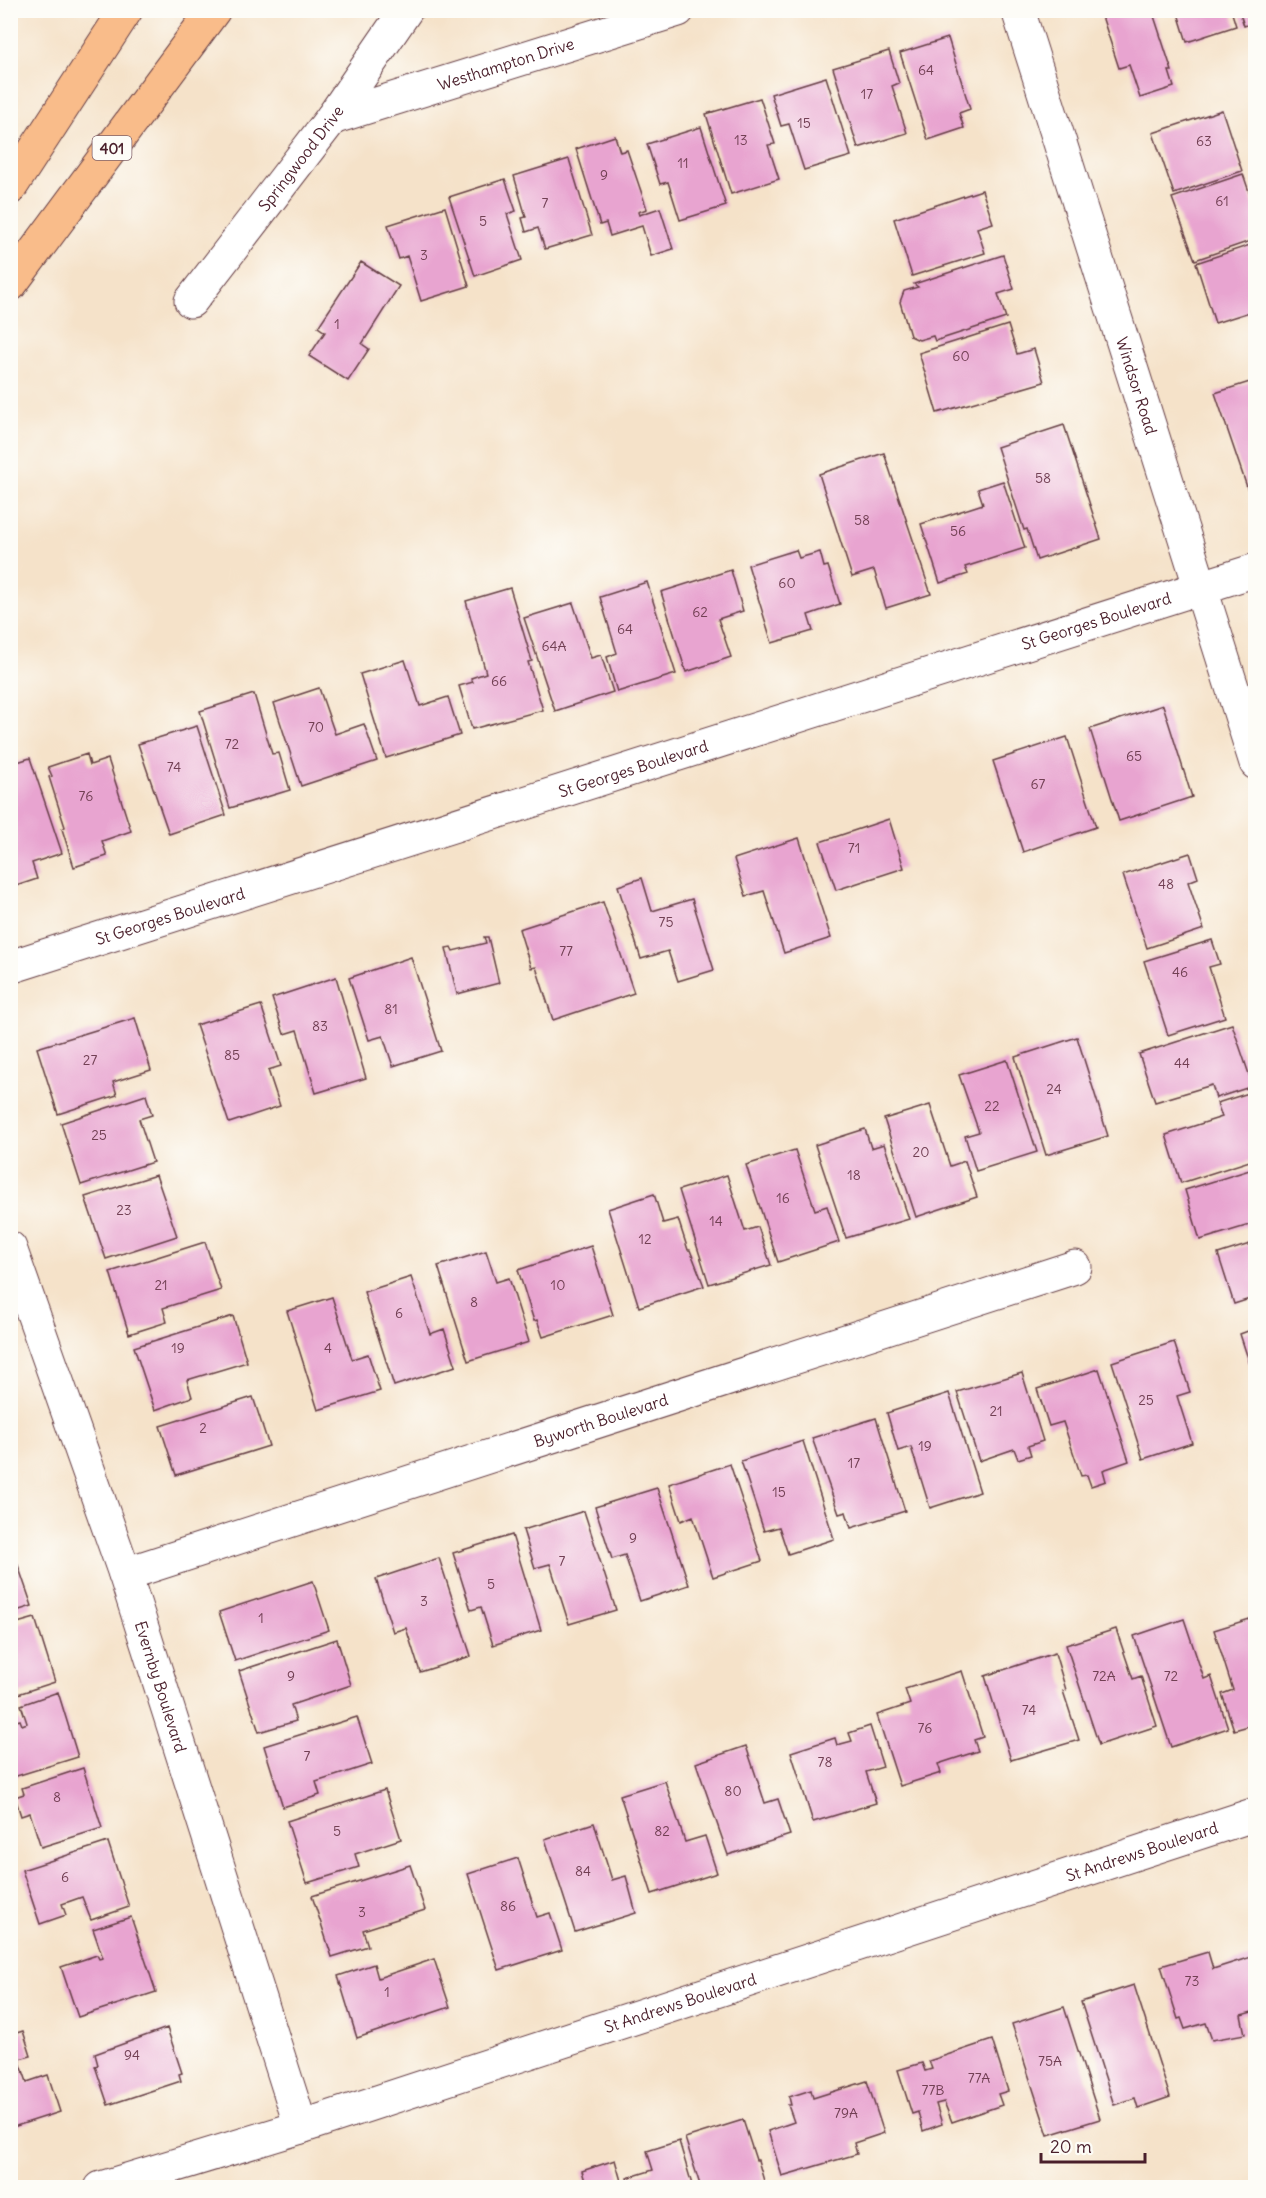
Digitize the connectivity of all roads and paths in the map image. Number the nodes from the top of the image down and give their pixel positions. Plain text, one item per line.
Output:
1 (126, 10) edge
2 (214, 10) edge
3 (406, 10) edge
4 (678, 10) edge
5 (1018, 10) edge
6 (332, 118) junction
7 (10, 188) edge
8 (10, 285) edge
9 (191, 301) dead end
10 (1256, 570) edge
11 (1200, 589) junction
12 (1256, 762) edge
13 (10, 967) edge
14 (10, 1248) edge
15 (1075, 1268) dead end
16 (125, 1574) junction
17 (1256, 1814) edge
18 (301, 2127) junction
19 (101, 2187) edge

1 - 7 highway
2 - 8 highway, 401
3 - 6 street, Springwood Drive
4 - 6 street, Westhampton Drive
5 - 11 street, Windsor Road
6 - 9 street, Springwood Drive
10 - 11 street, St Georges Boulevard
11 - 12 street, Windsor Road
11 - 13 street, St Georges Boulevard
14 - 16 street, Evernby Boulevard
15 - 16 street, Byworth Boulevard
16 - 18 street, Evernby Boulevard
17 - 18 street, St Andrews Boulevard
18 - 19 street, St Andrews Boulevard

